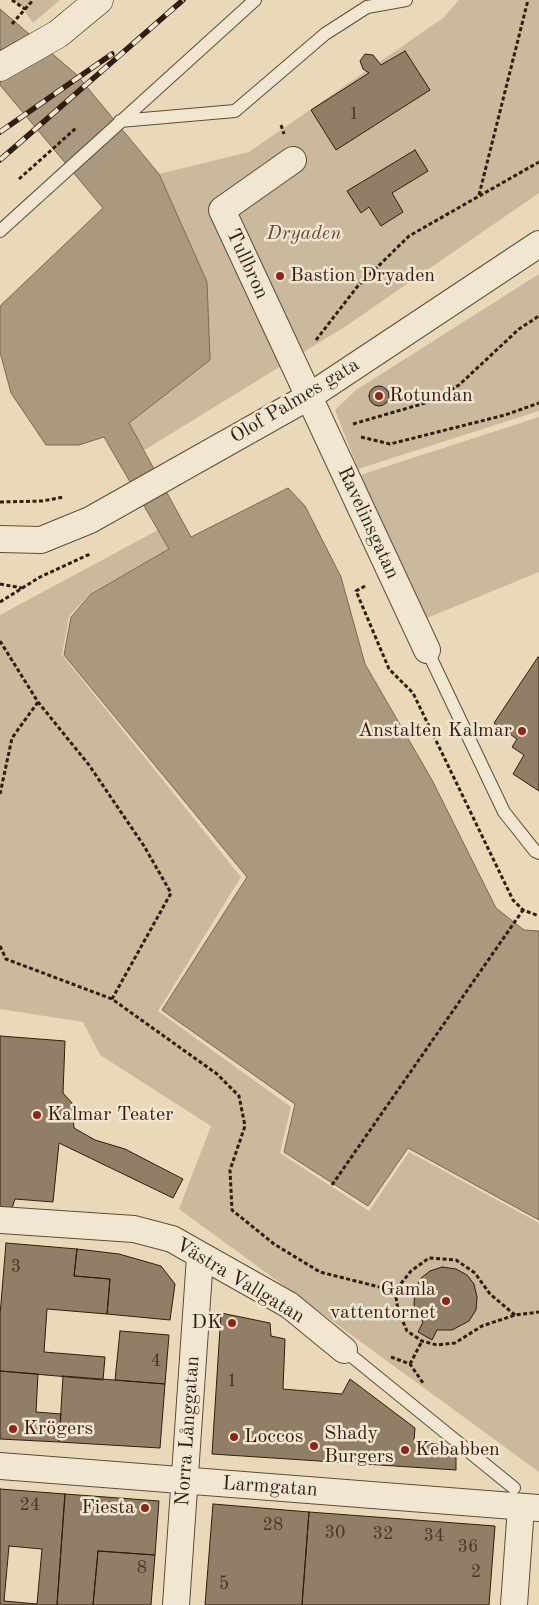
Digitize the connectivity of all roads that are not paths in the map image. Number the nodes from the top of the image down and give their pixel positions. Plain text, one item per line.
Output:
1 (99, 0) edge
2 (255, 0) edge
3 (406, 0) edge
4 (0, 67) edge
5 (120, 122) junction
6 (293, 160) dead end
7 (0, 231) edge
8 (539, 244) edge
9 (310, 396) junction
10 (0, 539) edge
11 (427, 650) joint
12 (539, 853) edge
13 (0, 1220) edge
14 (200, 1257) junction
15 (344, 1350) joint
16 (0, 1466) edge
17 (184, 1481) junction
18 (525, 1501) edge
19 (176, 1605) edge
20 (514, 1605) edge

1 - 4 main road
2 - 5 lane
3 - 5 lane
5 - 7 lane
6 - 9 street, Tullbron
8 - 9 street, Olof Palmes gata
9 - 10 street, Olof Palmes gata
9 - 11 street, Ravelinsgatan
11 - 12 lane
13 - 14 street, Västra Vallgatan
14 - 15 street, Västra Vallgatan
14 - 17 street, Norra Långgatan
15 - 18 lane, Västra Vallgatan
16 - 17 street, Larmgatan
17 - 18 street, Larmgatan
17 - 19 street, Norra Långgatan
18 - 20 street

